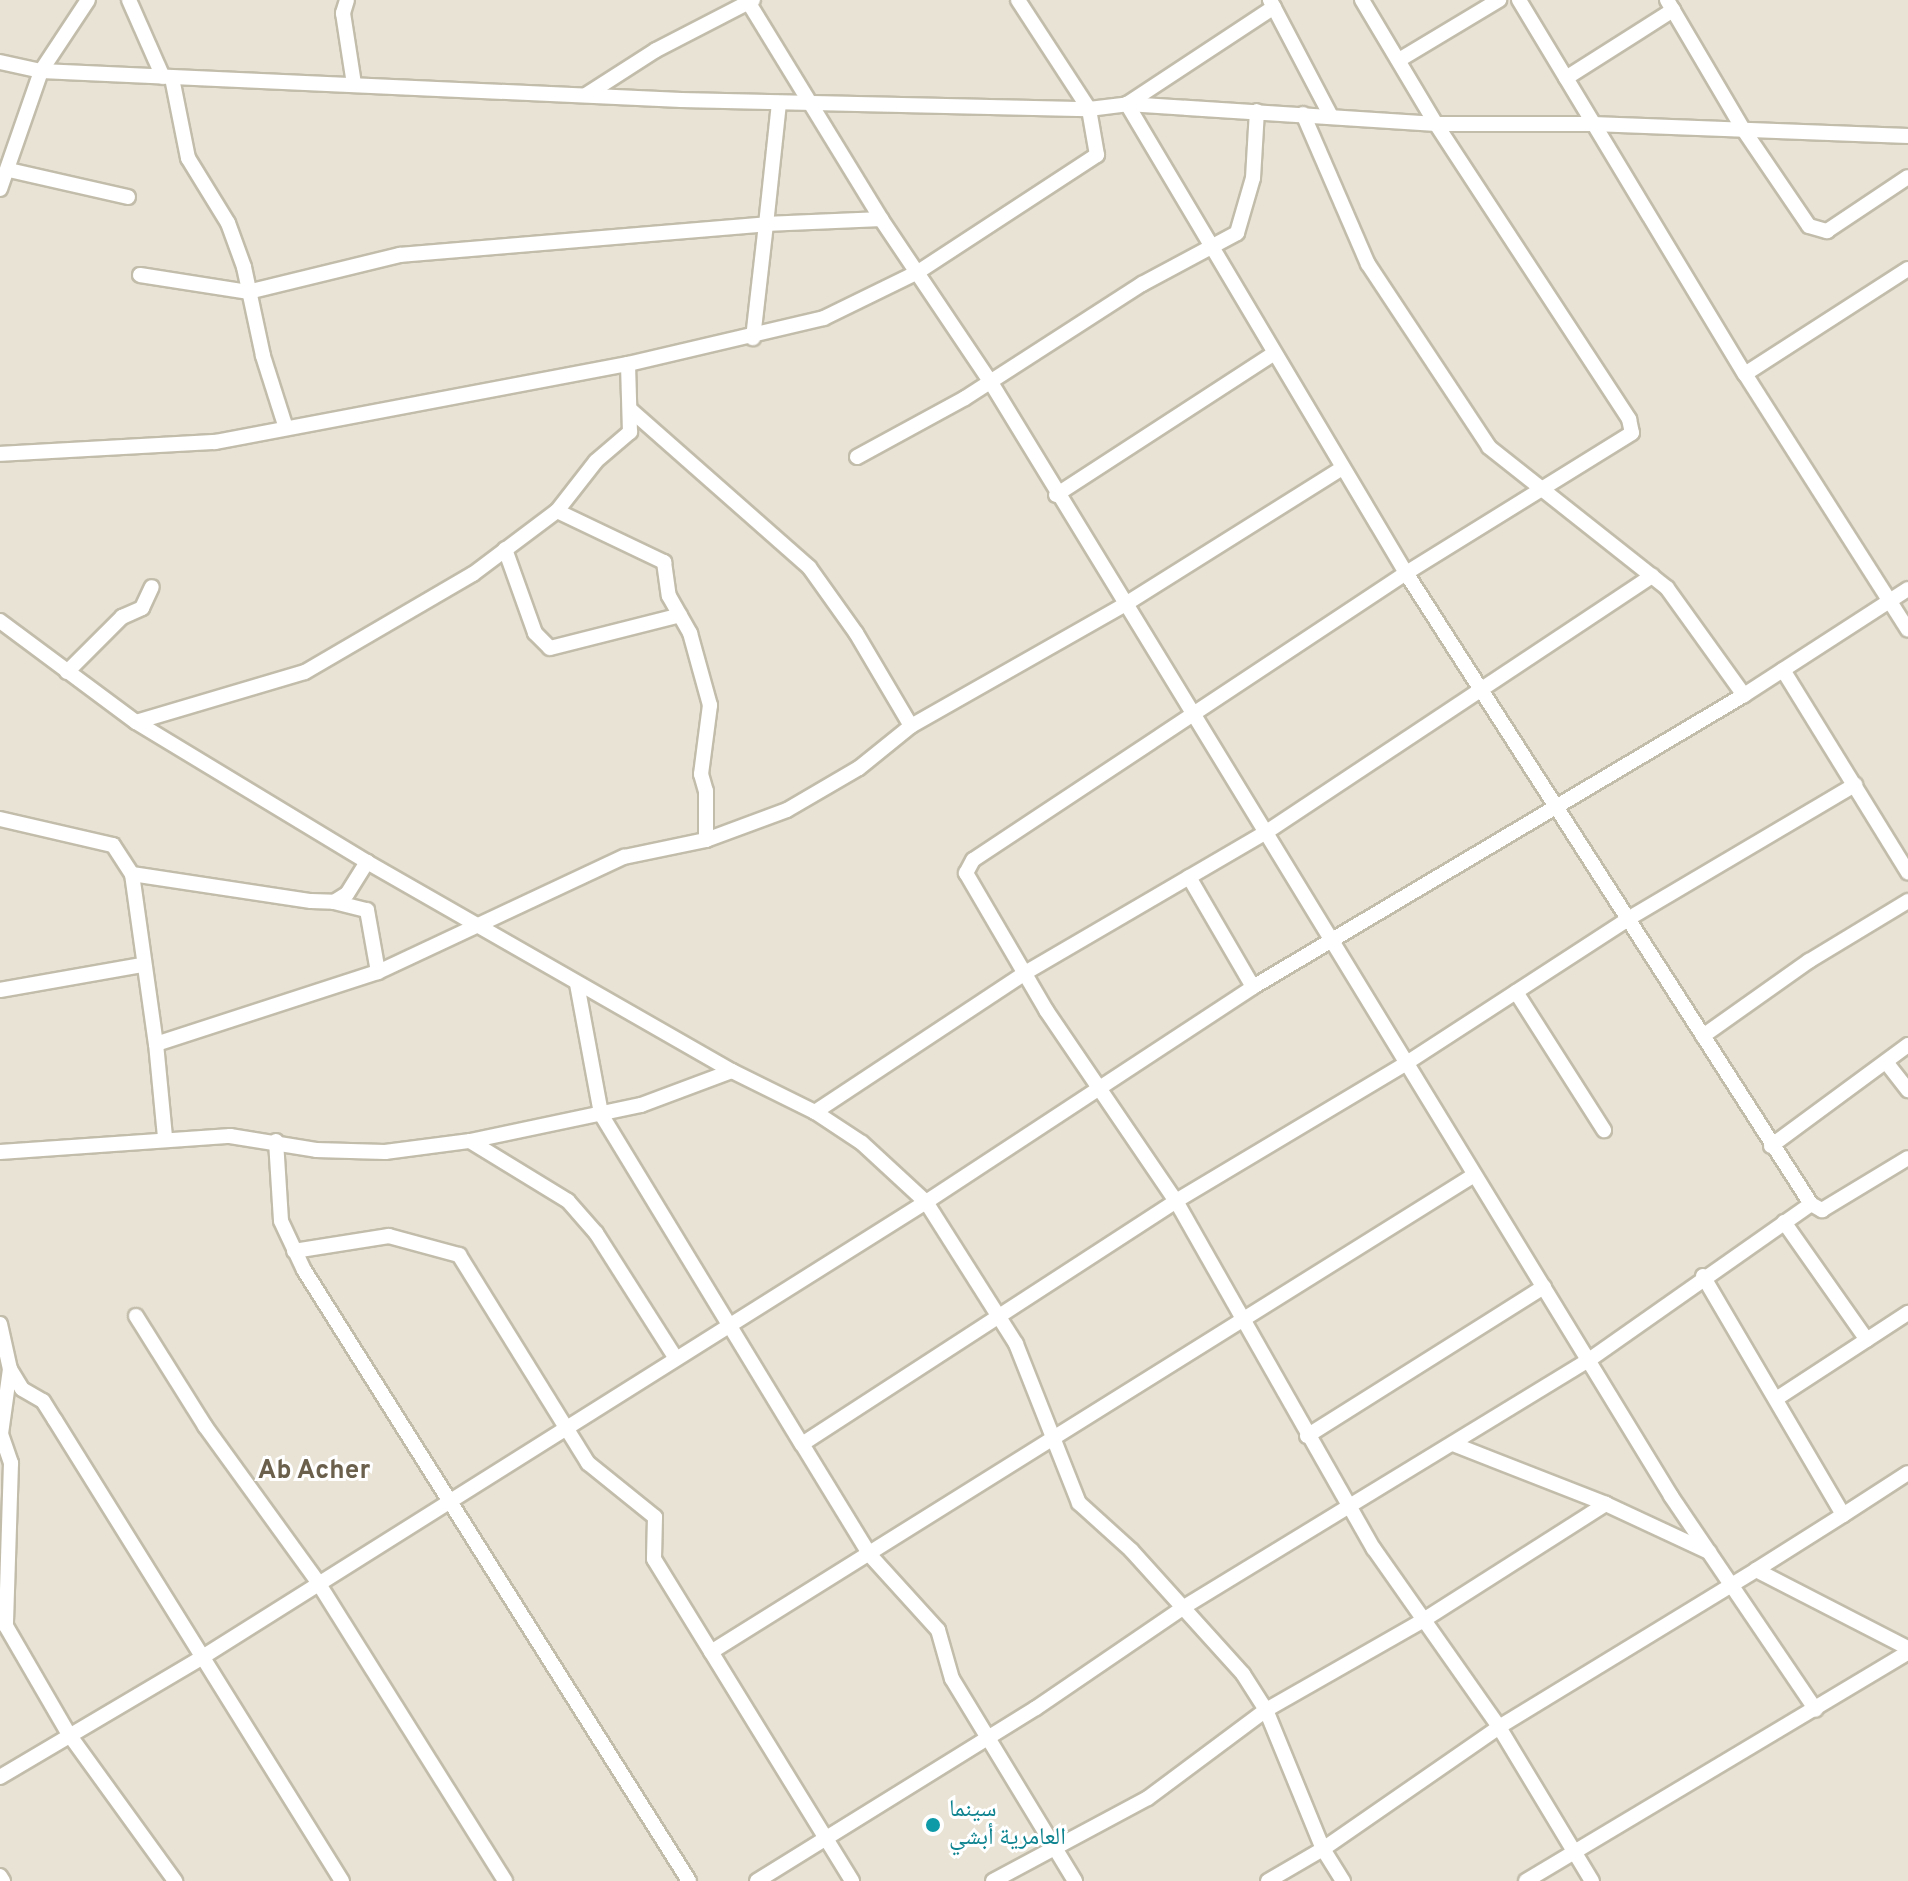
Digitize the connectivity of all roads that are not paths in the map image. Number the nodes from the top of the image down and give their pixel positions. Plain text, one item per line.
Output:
1 (88, 0) edge
2 (129, 0) edge
3 (347, 0) edge
4 (1018, 0) edge
5 (1362, 0) edge
6 (1499, 0) edge
7 (1519, 0) edge
8 (750, 1) edge
9 (1272, 3) edge
10 (1670, 5) edge
11 (1399, 60) junction
12 (0, 62) edge
13 (41, 71) junction
14 (168, 78) junction
15 (1566, 78) junction
16 (354, 84) junction
17 (586, 96) junction
18 (779, 103) junction
19 (810, 104) junction
20 (1127, 104) junction
21 (1089, 109) junction
22 (1257, 111) junction
23 (1303, 114) junction
24 (1331, 116) junction
25 (1436, 124) junction
26 (1593, 124) junction
27 (1743, 129) junction
28 (1908, 136) edge
29 (9, 170) junction
30 (1908, 177) edge
31 (0, 189) edge
32 (128, 197) dead end
33 (881, 219) junction
34 (766, 224) junction
35 (1212, 244) junction
36 (1908, 269) edge
37 (918, 272) junction
38 (140, 275) dead end
39 (248, 292) junction
40 (753, 338) junction
41 (1273, 354) junction
42 (628, 364) junction
43 (1745, 374) junction
44 (990, 381) junction
45 (631, 410) junction
46 (285, 425) junction
47 (0, 454) edge
48 (857, 457) dead end
49 (1342, 468) junction
50 (1540, 489) junction
51 (1056, 495) junction
52 (557, 511) junction
53 (505, 549) junction
54 (1406, 573) junction
55 (1652, 576) junction
56 (152, 587) dead end
57 (1908, 589) edge
58 (1888, 600) junction
59 (1124, 605) junction
60 (680, 615) junction
61 (0, 621) edge
62 (1908, 630) edge
63 (1783, 670) junction
64 (67, 672) junction
65 (1479, 687) junction
66 (1744, 695) junction
67 (1192, 716) junction
68 (136, 722) junction
69 (911, 726) junction
70 (1855, 785) junction
71 (1555, 806) junction
72 (0, 819) edge
73 (1265, 833) junction
74 (706, 840) junction
75 (367, 862) junction
76 (1908, 872) edge
77 (132, 874) junction
78 (1189, 877) junction
79 (1908, 901) edge
80 (334, 902) junction
81 (1628, 919) junction
82 (481, 924) junction
83 (1332, 940) junction
84 (142, 965) junction
85 (378, 972) junction
86 (1025, 973) junction
87 (577, 984) junction
88 (1253, 987) junction
89 (0, 990) edge
90 (1516, 992) junction
91 (1703, 1036) junction
92 (156, 1044) junction
93 (1908, 1045) edge
94 (1886, 1062) junction
95 (1405, 1064) junction
96 (732, 1071) junction
97 (1098, 1090) junction
98 (1908, 1090) edge
99 (815, 1112) junction
100 (601, 1114) junction
101 (1604, 1130) dead end
102 (165, 1137) junction
103 (276, 1141) junction
104 (470, 1141) junction
105 (1771, 1146) junction
106 (0, 1152) edge
107 (1908, 1158) edge
108 (1474, 1175) junction
109 (1176, 1201) junction
110 (926, 1202) junction
111 (1811, 1204) junction
112 (1784, 1222) junction
113 (294, 1251) junction
114 (1703, 1276) junction
115 (1544, 1287) junction
116 (1908, 1313) edge
117 (1001, 1315) junction
118 (136, 1316) dead end
119 (1241, 1321) junction
120 (729, 1323) junction
121 (0, 1324) edge
122 (1867, 1340) junction
123 (675, 1357) junction
124 (1589, 1360) junction
125 (10, 1369) junction
126 (1776, 1399) junction
127 (568, 1426) junction
128 (1307, 1436) junction
129 (1055, 1437) junction
130 (802, 1444) junction
131 (1453, 1444) junction
132 (1908, 1473) edge
133 (451, 1498) junction
134 (1606, 1504) junction
135 (1349, 1508) junction
136 (1843, 1515) junction
137 (1709, 1552) junction
138 (870, 1555) junction
139 (1756, 1570) junction
140 (317, 1581) junction
141 (1732, 1583) junction
142 (1184, 1607) junction
143 (3, 1620) edge
144 (1422, 1621) junction
145 (1908, 1650) edge
146 (711, 1652) junction
147 (201, 1658) junction
148 (1266, 1710) junction
149 (1816, 1710) junction
150 (1499, 1727) junction
151 (68, 1733) junction
152 (986, 1739) junction
153 (0, 1777) edge
154 (825, 1837) junction
155 (1323, 1849) junction
156 (1055, 1850) junction
157 (1573, 1853) junction
158 (175, 1881) edge
159 (342, 1881) edge
160 (505, 1881) edge
161 (689, 1881) edge
162 (757, 1881) edge
163 (852, 1881) edge
164 (993, 1881) edge
165 (1075, 1881) edge
166 (1268, 1881) edge
167 (1343, 1881) edge
168 (1526, 1881) edge
169 (1592, 1881) edge

1 - 13 street
2 - 14 street
3 - 16 street
4 - 21 street
5 - 11 street
6 - 11 street
7 - 15 street
8 - 17 street
8 - 19 street
9 - 20 street
9 - 24 street
10 - 15 street
10 - 27 street
11 - 25 street
12 - 13 street
13 - 14 street
13 - 29 street
14 - 16 street
14 - 39 street
15 - 26 street
16 - 17 street
17 - 18 street
18 - 19 street
18 - 34 street
19 - 21 street
19 - 33 street
20 - 21 street
20 - 22 street
20 - 35 street
21 - 37 street
22 - 23 street
22 - 35 street
23 - 24 street
23 - 50 street
24 - 25 street
25 - 26 street
25 - 50 street
26 - 27 street
26 - 43 street
27 - 28 street
27 - 30 street
29 - 31 street
29 - 32 street
33 - 34 street
33 - 37 street
34 - 39 street
34 - 40 street
35 - 41 street
35 - 44 street
36 - 43 street
37 - 40 street
37 - 44 street
38 - 39 street
39 - 46 street
40 - 42 street
41 - 49 street
41 - 51 street
42 - 45 street
42 - 46 street
43 - 58 street
44 - 48 street
44 - 51 street
45 - 52 street
45 - 69 street
46 - 47 street
49 - 54 street
49 - 59 street
50 - 54 street
50 - 55 street
51 - 59 street
52 - 53 street
52 - 60 street
53 - 60 street
53 - 68 street
54 - 65 street
54 - 67 street
55 - 65 street
55 - 66 street
56 - 64 street
57 - 58 street
58 - 62 street
58 - 63 street
59 - 67 street
59 - 69 street
60 - 74 street
61 - 64 street
63 - 66 street
63 - 70 street
64 - 68 street
65 - 71 street
65 - 73 street
66 - 71 street
67 - 73 street
67 - 86 street
68 - 75 street
69 - 74 street
70 - 76 street
70 - 81 street
71 - 81 street
71 - 83 street
72 - 77 street
73 - 78 street
73 - 83 street
74 - 82 street
75 - 80 street
75 - 82 street
77 - 80 street
77 - 84 street
78 - 86 street
78 - 88 street
79 - 91 street
80 - 85 street
81 - 90 street
81 - 91 street
82 - 85 street
82 - 87 street
83 - 88 street
83 - 95 street
84 - 89 street
84 - 92 street
85 - 92 street
86 - 97 street
86 - 99 street
87 - 96 street
87 - 100 street
88 - 97 street
90 - 95 street
90 - 101 street
91 - 105 street
92 - 102 street
93 - 94 street
94 - 98 street
94 - 105 street
95 - 108 street
95 - 109 street
96 - 99 street
96 - 100 street
97 - 109 street
97 - 110 street
99 - 110 street
100 - 104 street
100 - 120 street
102 - 103 street
102 - 106 street
103 - 104 street
103 - 113 street
104 - 123 street
105 - 111 street
107 - 111 street
108 - 115 street
108 - 119 street
109 - 117 street
109 - 119 street
110 - 117 street
110 - 120 street
111 - 112 street
112 - 114 street
112 - 122 street
113 - 127 street
113 - 133 street
114 - 124 street
114 - 126 street
115 - 124 street
115 - 128 street
116 - 122 street
117 - 129 street
117 - 130 street
118 - 140 street
119 - 128 street
119 - 129 street
120 - 123 street
120 - 130 street
121 - 125 street
122 - 126 street
123 - 127 street
124 - 131 street
124 - 137 street
125 - 143 street
125 - 147 street
126 - 136 street
127 - 133 street
127 - 146 street
128 - 135 street
129 - 138 street
129 - 142 street
130 - 138 street
131 - 134 street
131 - 135 street
132 - 136 street
133 - 140 street
133 - 161 street
134 - 137 street
134 - 144 street
135 - 142 street
135 - 144 street
136 - 139 street
137 - 141 street
138 - 146 street
138 - 152 street
139 - 141 street
139 - 145 street
140 - 147 street
140 - 160 street
141 - 149 street
141 - 150 street
142 - 148 street
142 - 152 street
143 - 151 street
144 - 148 street
144 - 150 street
145 - 149 street
146 - 154 street
147 - 151 street
147 - 159 street
148 - 155 street
148 - 156 street
149 - 157 street
150 - 155 street
150 - 157 street
151 - 153 street
151 - 158 street
152 - 154 street
152 - 156 street
154 - 162 street
154 - 163 street
155 - 166 street
155 - 167 street
156 - 164 street
156 - 165 street
157 - 168 street
157 - 169 street

